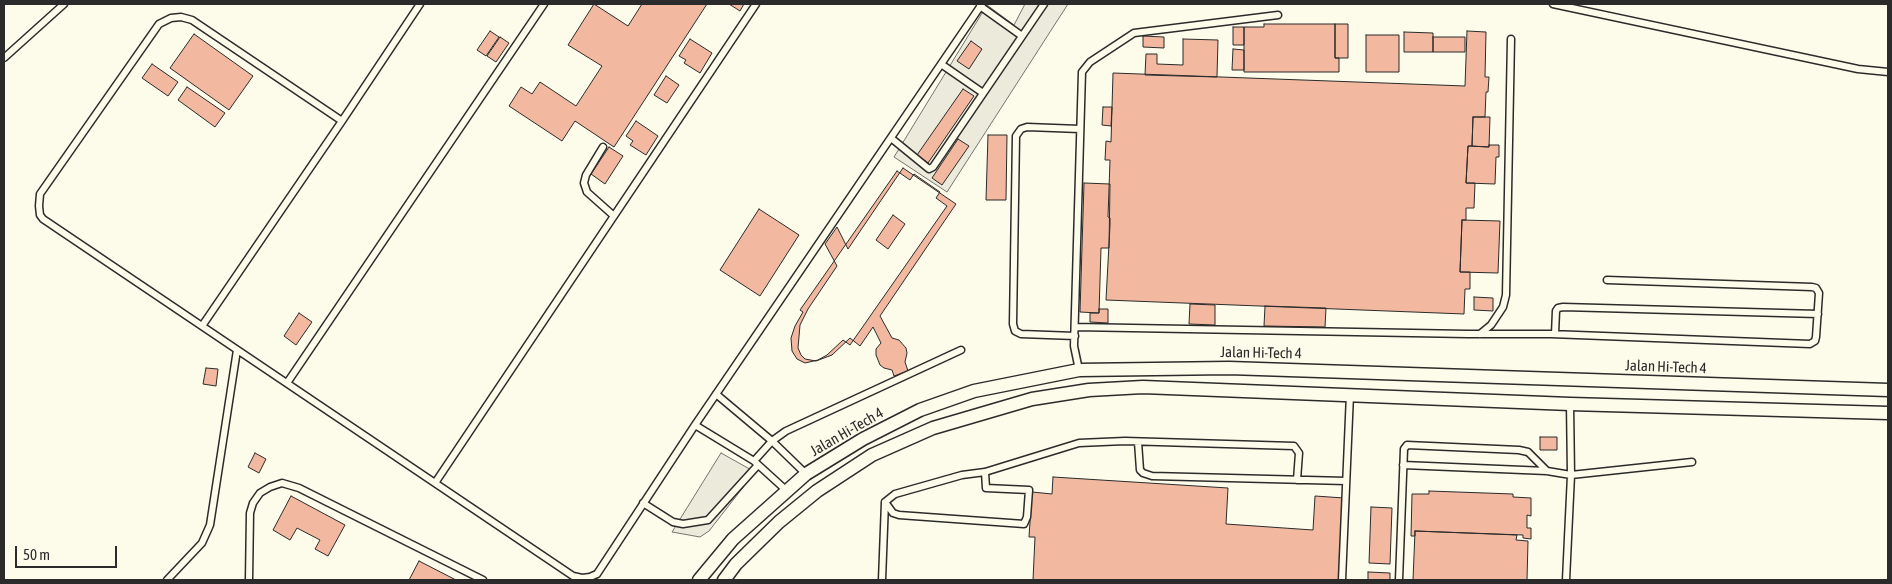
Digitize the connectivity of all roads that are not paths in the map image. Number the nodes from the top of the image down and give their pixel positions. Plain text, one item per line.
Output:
1 (64, 4) edge
2 (420, 4) edge
3 (544, 4) edge
4 (756, 4) edge
5 (1044, 4) edge
6 (1553, 4) edge
7 (981, 5) edge
8 (1278, 15) dead end
9 (1022, 36) junction
10 (1511, 39) dead end
11 (4, 58) edge
12 (941, 64) junction
13 (1888, 72) edge
14 (983, 93) junction
15 (342, 121) junction
16 (1080, 129) junction
17 (891, 138) junction
18 (603, 146) dead end
19 (614, 216) junction
20 (1607, 280) dead end
21 (1818, 314) junction
22 (202, 326) junction
23 (1075, 327) junction
24 (1480, 334) junction
25 (1555, 334) junction
26 (1075, 336) junction
27 (237, 350) junction
28 (961, 350) dead end
29 (1079, 370) junction
30 (287, 383) junction
31 (1888, 390) edge
32 (716, 394) junction
33 (1350, 394) junction
34 (1570, 404) junction
35 (1888, 413) edge
36 (695, 424) junction
37 (772, 441) junction
38 (1138, 442) junction
39 (1692, 462) dead end
40 (756, 463) junction
41 (1403, 465) junction
42 (1548, 471) junction
43 (984, 472) junction
44 (806, 474) junction
45 (1572, 475) junction
46 (1297, 480) junction
47 (1346, 481) junction
48 (435, 483) junction
49 (786, 491) junction
50 (885, 502) junction
51 (643, 503) junction
52 (168, 580) edge
53 (249, 580) edge
54 (483, 580) edge
55 (699, 580) edge
56 (724, 580) edge
57 (882, 580) edge
58 (1342, 580) edge
59 (1399, 580) edge
60 (1566, 580) edge

1 - 11 lane
2 - 15 lane
3 - 30 lane
4 - 19 lane
5 - 9 lane
6 - 13 lane
7 - 9 lane
7 - 12 lane
8 - 16 lane
9 - 14 lane
10 - 24 lane
12 - 14 lane
12 - 17 lane
14 - 17 lane
15 - 22 lane
15 - 22 lane
16 - 23 lane
16 - 26 lane
17 - 32 lane
18 - 19 lane
19 - 48 lane
20 - 21 lane
21 - 25 lane
21 - 25 lane
22 - 27 lane
23 - 24 lane
23 - 26 lane
24 - 25 lane
26 - 29 lane
27 - 30 lane
27 - 52 lane
28 - 37 lane
29 - 31 street, Jalan Hi-Tech 4
29 - 44 street, Jalan Hi-Tech 4
30 - 48 lane
32 - 36 lane
32 - 37 lane
33 - 34 street
33 - 47 lane
33 - 56 street
34 - 35 street
34 - 45 lane
36 - 40 lane
36 - 51 lane
37 - 40 lane
37 - 44 lane
38 - 43 lane
38 - 46 lane
38 - 46 lane
39 - 45 lane
40 - 49 lane
40 - 51 lane
41 - 42 lane
41 - 42 lane
41 - 59 lane
42 - 45 lane
43 - 50 lane
43 - 50 lane
44 - 49 street, Jalan Hi-Tech 4
45 - 60 lane
46 - 47 lane
47 - 58 lane
48 - 51 lane
49 - 55 street, Jalan Hi-Tech 4
50 - 57 lane
53 - 54 lane

